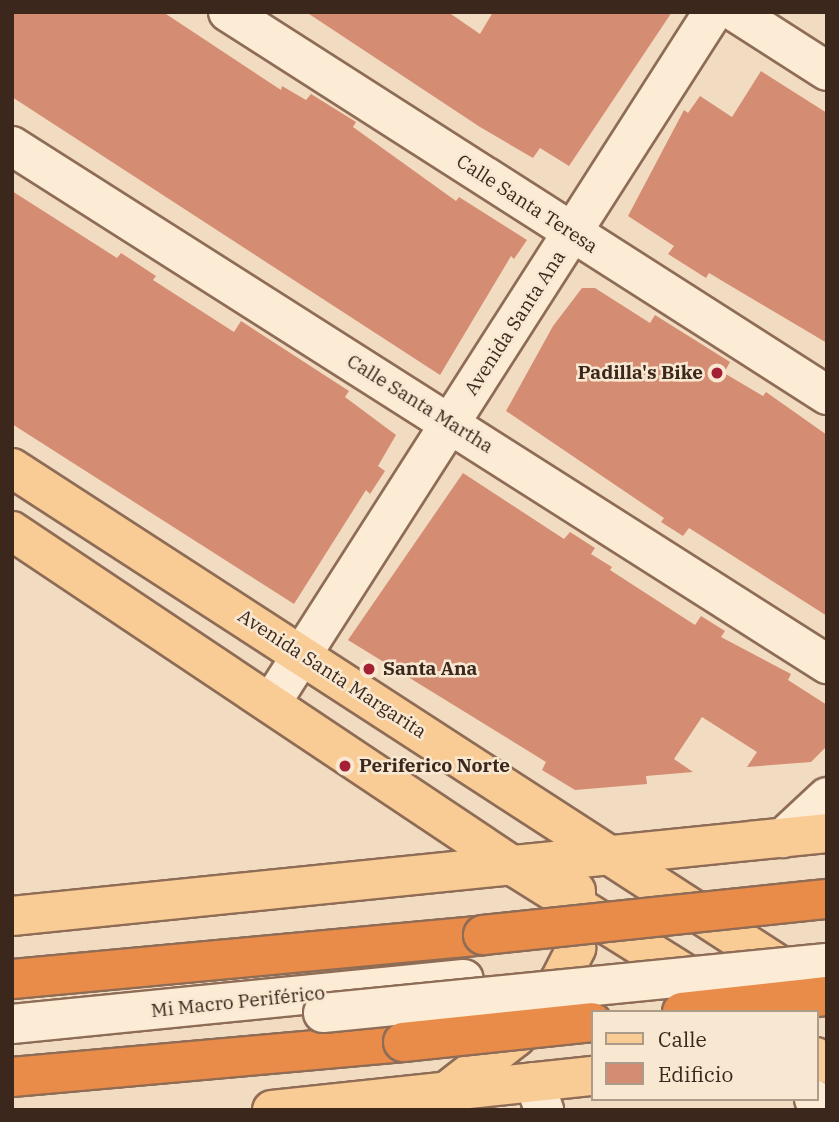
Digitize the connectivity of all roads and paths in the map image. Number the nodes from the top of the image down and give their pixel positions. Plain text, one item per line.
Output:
1 (228, 12) edge
2 (713, 12) edge
3 (735, 12) edge
4 (827, 71) edge
5 (12, 146) edge
6 (572, 233) junction
7 (827, 396) edge
8 (451, 424) junction
9 (12, 468) edge
10 (12, 531) edge
11 (303, 655) junction
12 (827, 664) edge
13 (271, 703) junction
14 (827, 797) edge
15 (538, 807) junction
16 (827, 833) edge
17 (783, 838) junction
18 (614, 856) junction
19 (571, 860) junction
20 (505, 869) junction
21 (827, 899) edge
22 (578, 904) junction
23 (12, 916) edge
24 (827, 942) edge
25 (827, 963) edge
26 (12, 978) edge
27 (827, 996) edge
28 (541, 1009) junction
29 (700, 1010) edge
30 (742, 1010) edge
31 (590, 1022) edge
32 (12, 1024) edge
33 (12, 1049) edge
34 (12, 1077) edge
35 (590, 1077) edge
36 (447, 1091) junction
37 (539, 1096) edge
38 (272, 1110) edge

1 - 6 street, Calle Santa Teresa
2 - 6 street, Avenida Santa Ana
3 - 4 street
5 - 8 street, Calle Santa Martha
6 - 7 street, Calle Santa Teresa
6 - 8 street, Avenida Santa Ana
8 - 11 street, Avenida Santa Ana
8 - 12 street, Calle Santa Martha
9 - 11 main road, Avenida Santa Margarita
10 - 13 main road
11 - 13 street, Avenida Santa Ana
11 - 15 main road, Avenida Santa Margarita
13 - 20 main road
14 - 17 street
15 - 18 main road, Avenida Santa Margarita
15 - 19 main road
16 - 17 main road
17 - 18 main road
18 - 19 main road
18 - 27 main road, Avenida Santa Margarita
19 - 20 main road
19 - 22 main road
20 - 22 main road
20 - 23 main road
20 - 28 main road
21 - 26 highway, bridge
22 - 28 main road
22 - 30 main road
24 - 32 street, Mi Macro Periférico
25 - 33 street, Mi Macro Periférico, bridge
27 - 29 highway, bridge
28 - 36 main road
31 - 34 highway, bridge
35 - 37 main road
36 - 37 main road
36 - 38 main road

